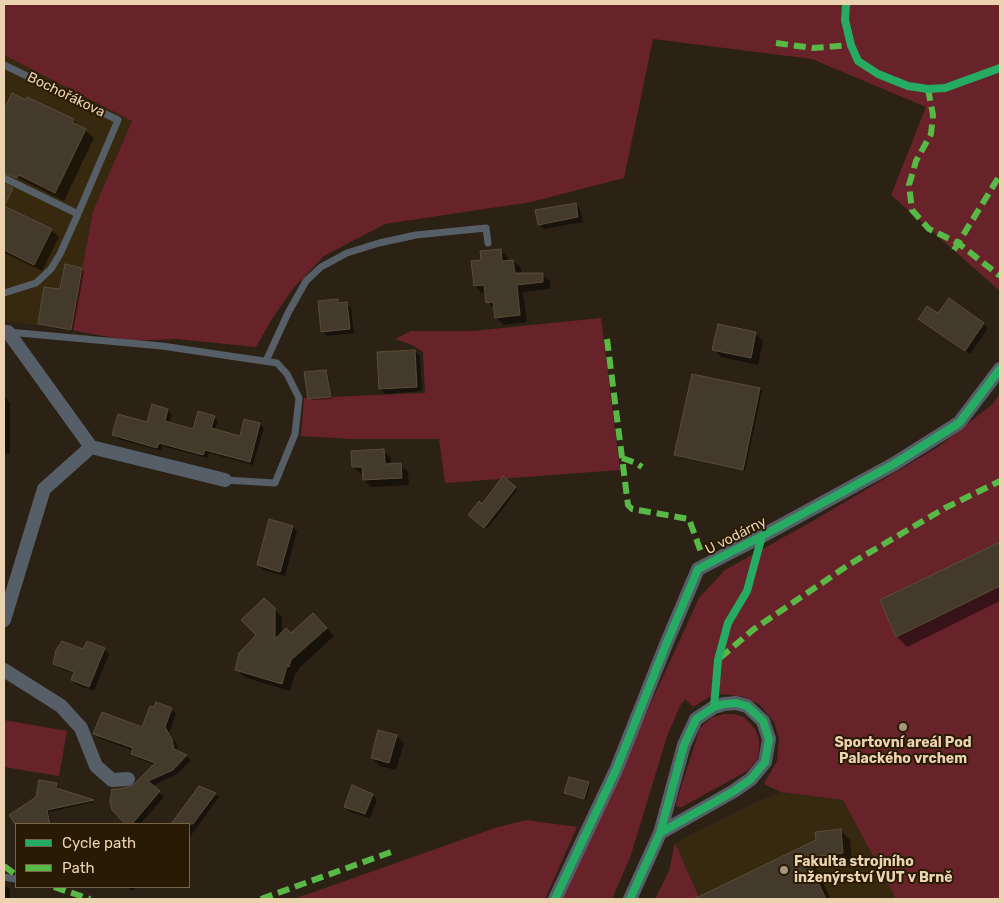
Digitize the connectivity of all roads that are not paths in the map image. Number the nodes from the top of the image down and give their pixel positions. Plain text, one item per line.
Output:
1 (4, 65) edge
2 (4, 178) edge
3 (78, 214) junction
4 (488, 243) dead end
5 (4, 293) edge
6 (6, 332) edge
7 (266, 361) junction
8 (1000, 369) edge
9 (91, 447) junction
10 (225, 480) joint
11 (4, 620) edge
12 (4, 670) edge
13 (128, 779) dead end
14 (660, 832) junction
15 (555, 899) edge
16 (630, 899) edge

1 - 3 lane, Bochořákova
2 - 3 lane
3 - 5 lane, Bochořákova
4 - 7 lane
6 - 7 lane
6 - 9 street
7 - 10 lane
8 - 15 street, U vodárny
9 - 10 street
9 - 11 street
12 - 13 street
14 - 14 street
14 - 16 street

